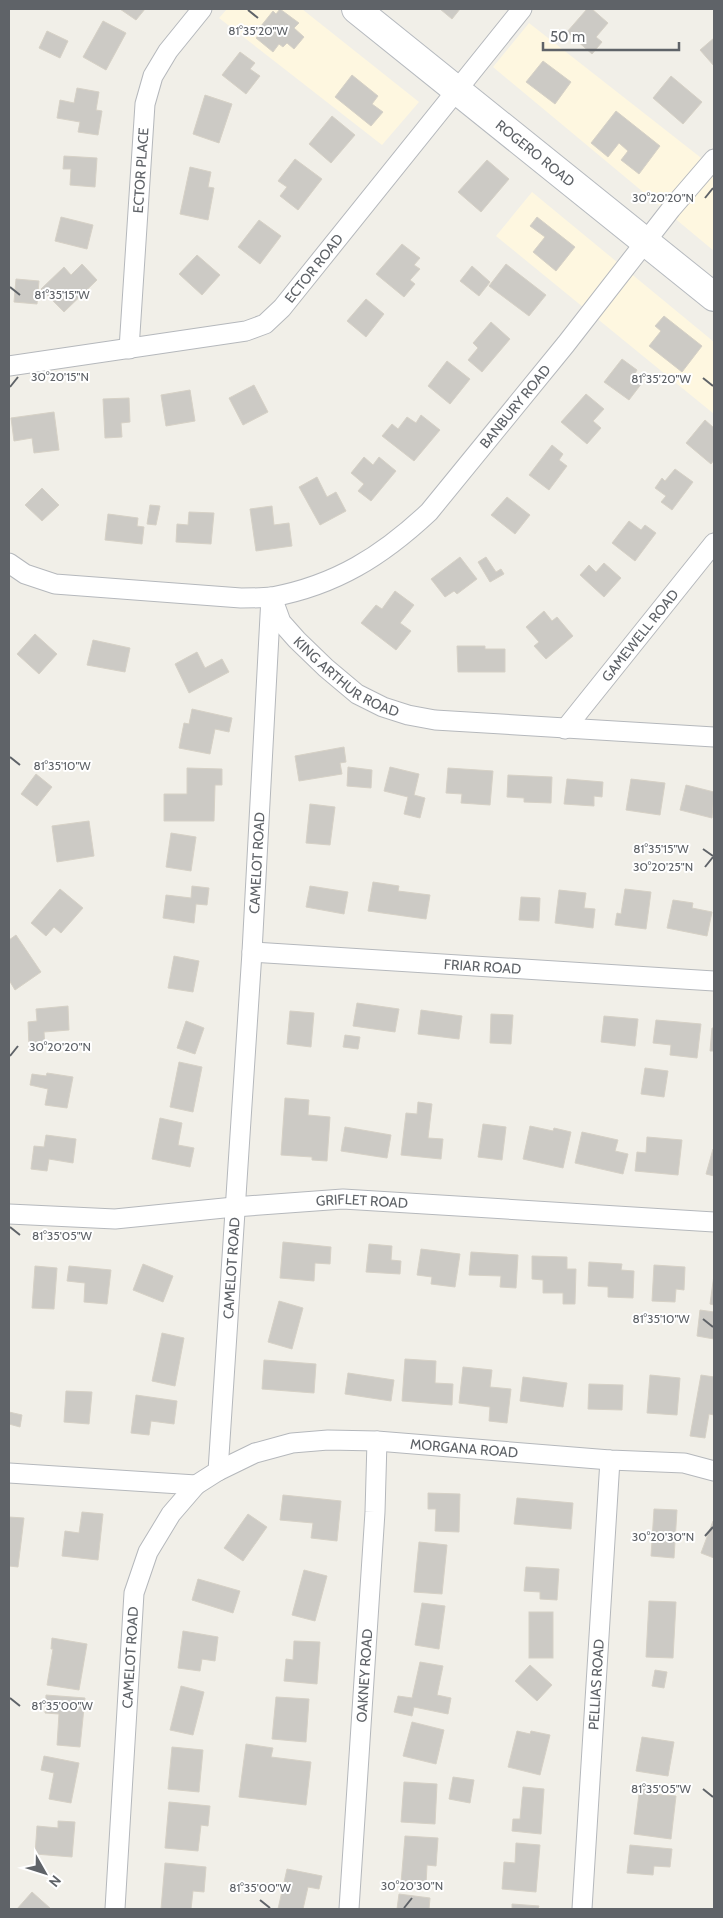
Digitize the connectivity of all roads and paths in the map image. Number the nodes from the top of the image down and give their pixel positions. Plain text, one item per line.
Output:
1 (202, 9) edge
2 (356, 9) edge
3 (522, 9) edge
4 (457, 89) junction
5 (714, 158) edge
6 (646, 240) junction
7 (714, 297) edge
8 (129, 349) junction
9 (9, 366) edge
10 (714, 543) edge
11 (9, 563) edge
12 (271, 597) junction
13 (566, 729) junction
14 (714, 738) edge
15 (252, 952) junction
16 (714, 981) edge
17 (234, 1207) junction
18 (9, 1214) edge
19 (714, 1222) edge
20 (378, 1442) junction
21 (610, 1460) junction
22 (218, 1470) junction
23 (714, 1470) edge
24 (9, 1473) edge
25 (196, 1485) junction
26 (115, 1909) edge
27 (349, 1909) edge
28 (582, 1909) edge

1 - 8 street, ECTOR PLACE
2 - 4 main road, ROGERO ROAD
3 - 4 street, ECTOR ROAD
4 - 6 main road, ROGERO ROAD
4 - 8 street, ECTOR ROAD
5 - 6 street, BANBURY ROAD
6 - 7 main road, ROGERO ROAD
6 - 12 street, BANBURY ROAD
8 - 9 street, ECTOR ROAD
10 - 13 street, GAMEWELL ROAD
11 - 12 street
12 - 13 street, KING ARTHUR ROAD
12 - 15 street, CAMELOT ROAD
13 - 14 street, KING ARTHUR ROAD
15 - 16 street, FRIAR ROAD
15 - 17 street, CAMELOT ROAD
17 - 18 street, GRIFLET ROAD
17 - 19 street, GRIFLET ROAD
17 - 22 street, CAMELOT ROAD
20 - 21 street, MORGANA ROAD
20 - 22 street, MORGANA ROAD
20 - 27 street, OAKNEY ROAD
21 - 23 street, MORGANA ROAD
21 - 28 street, PELLIAS ROAD
22 - 25 street, CAMELOT ROAD
24 - 25 street
25 - 26 street, CAMELOT ROAD

